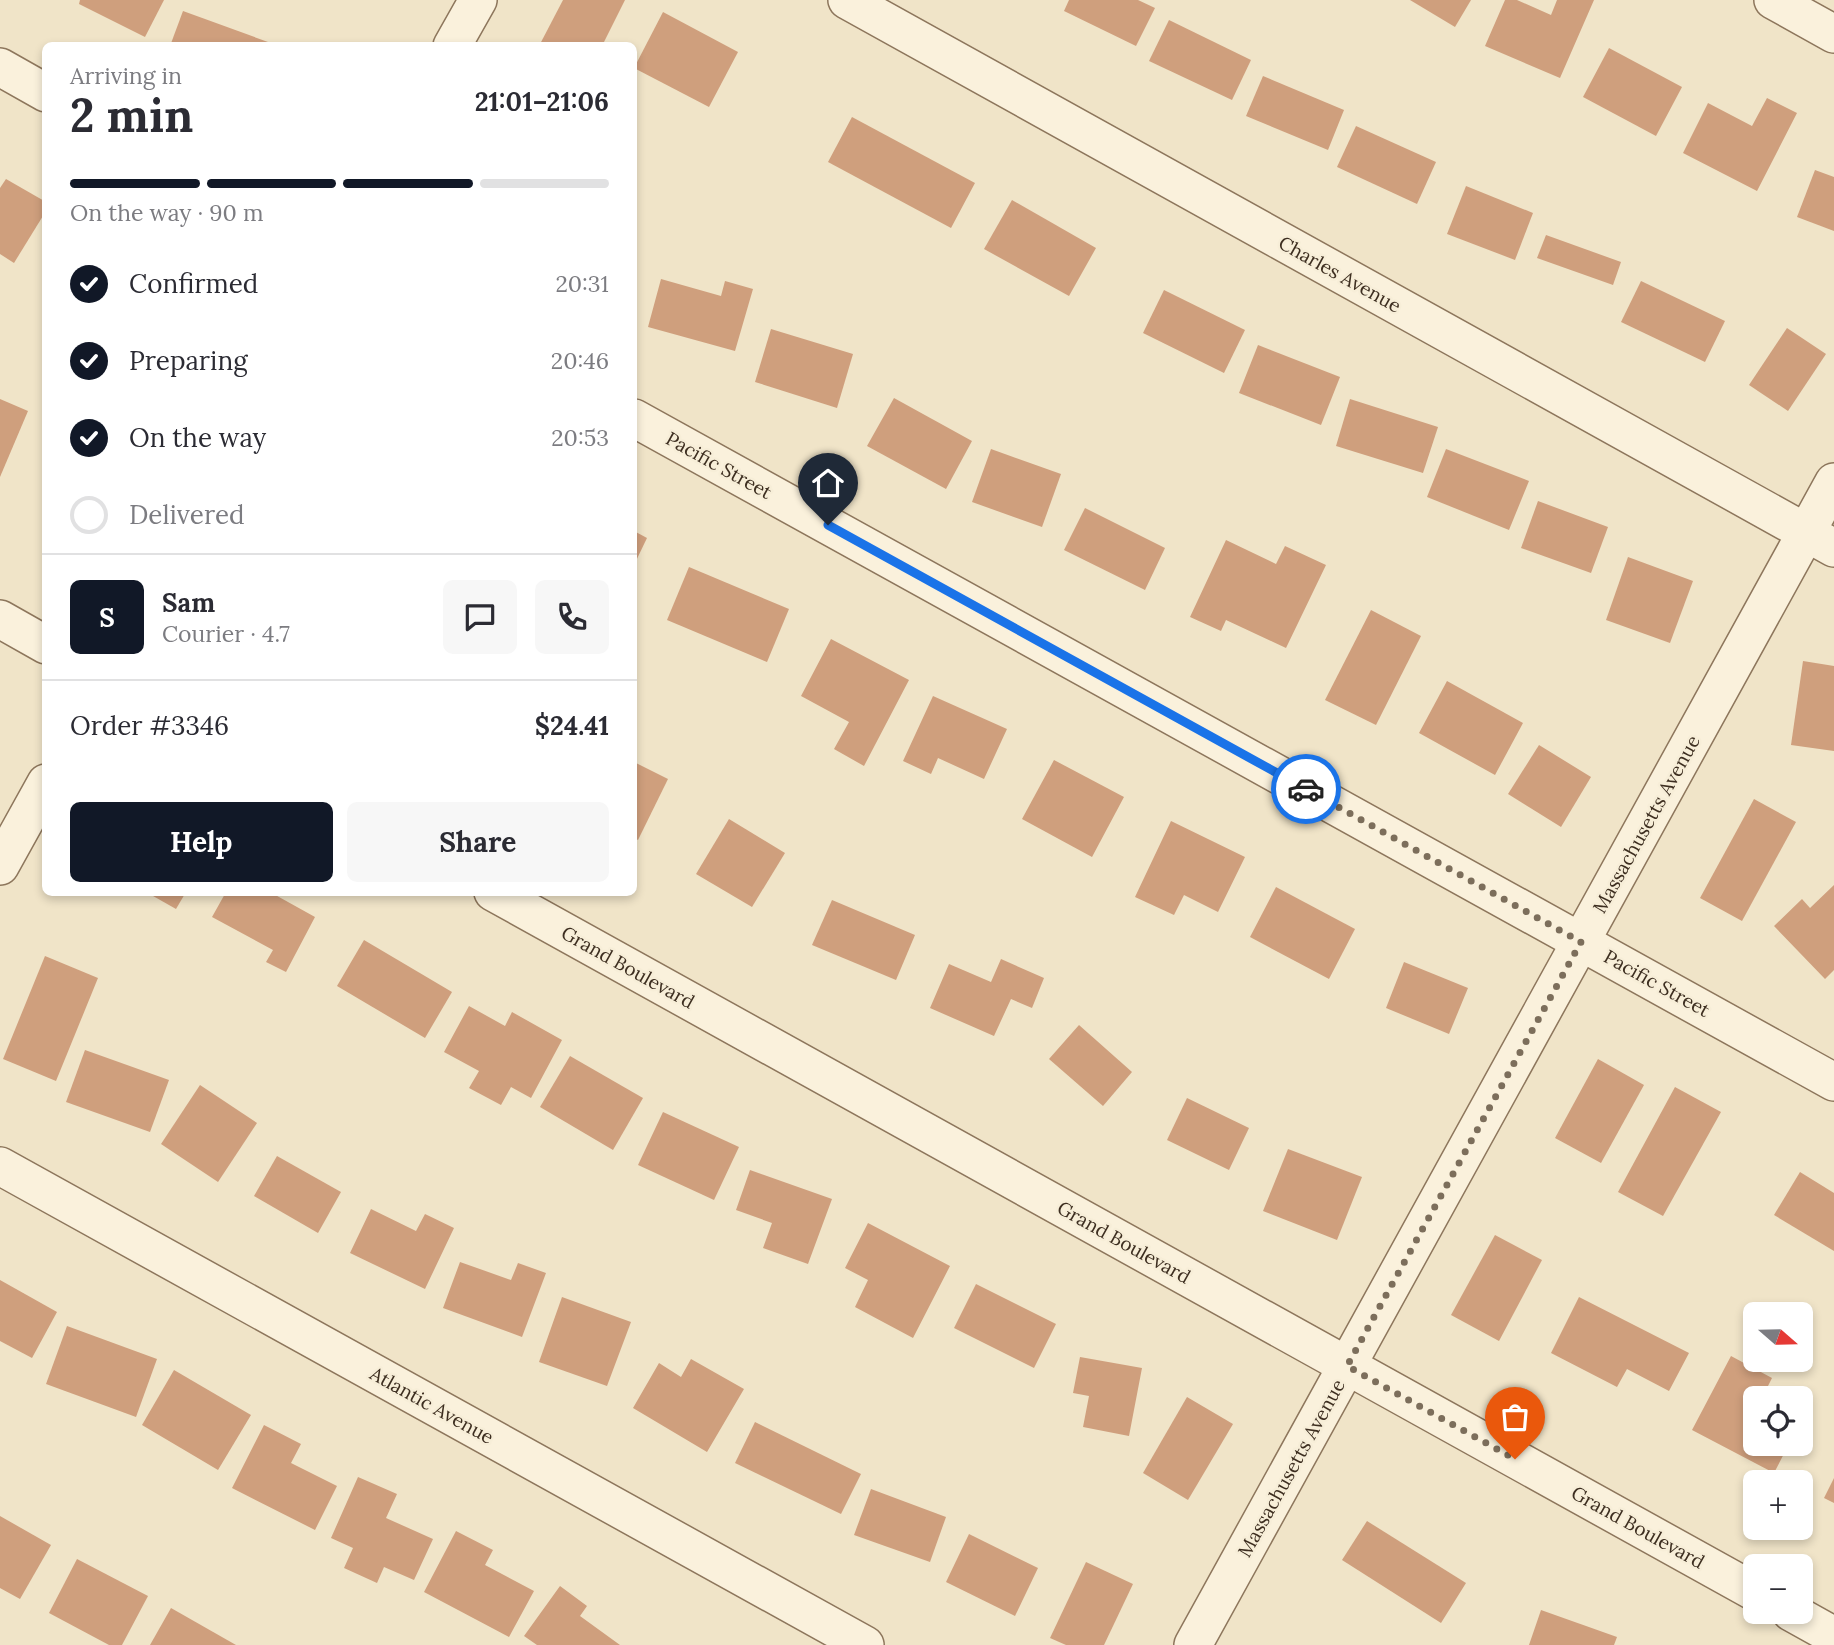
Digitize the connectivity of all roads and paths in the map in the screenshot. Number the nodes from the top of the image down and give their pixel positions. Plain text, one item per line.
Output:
1 (478, 0) edge
2 (846, 0) edge
3 (1773, 0) edge
4 (1834, 34) edge
5 (454, 42) edge
6 (0, 68) edge
7 (42, 91) edge
8 (637, 420) edge
9 (1834, 482) edge
10 (1820, 540) edge
11 (0, 619) edge
12 (42, 643) edge
13 (42, 790) edge
14 (0, 866) edge
15 (500, 896) edge
16 (1581, 942) junction
17 (1834, 1082) edge
18 (0, 1166) edge
19 (1347, 1366) junction
20 (1743, 1585) edge
21 (1812, 1624) edge
22 (1834, 1636) edge
23 (864, 1645) edge
24 (1193, 1645) edge

1 - 5 street
2 - 10 street, Charles Avenue
3 - 4 street
6 - 7 street
8 - 16 street, Pacific Street
9 - 10 street, Massachusetts Avenue
10 - 16 street, Massachusetts Avenue
11 - 12 street
13 - 14 street
15 - 19 street, Grand Boulevard
16 - 17 street, Pacific Street
16 - 19 street, Massachusetts Avenue
18 - 23 street, Atlantic Avenue
19 - 20 street, Grand Boulevard
19 - 24 street, Massachusetts Avenue
21 - 22 street

